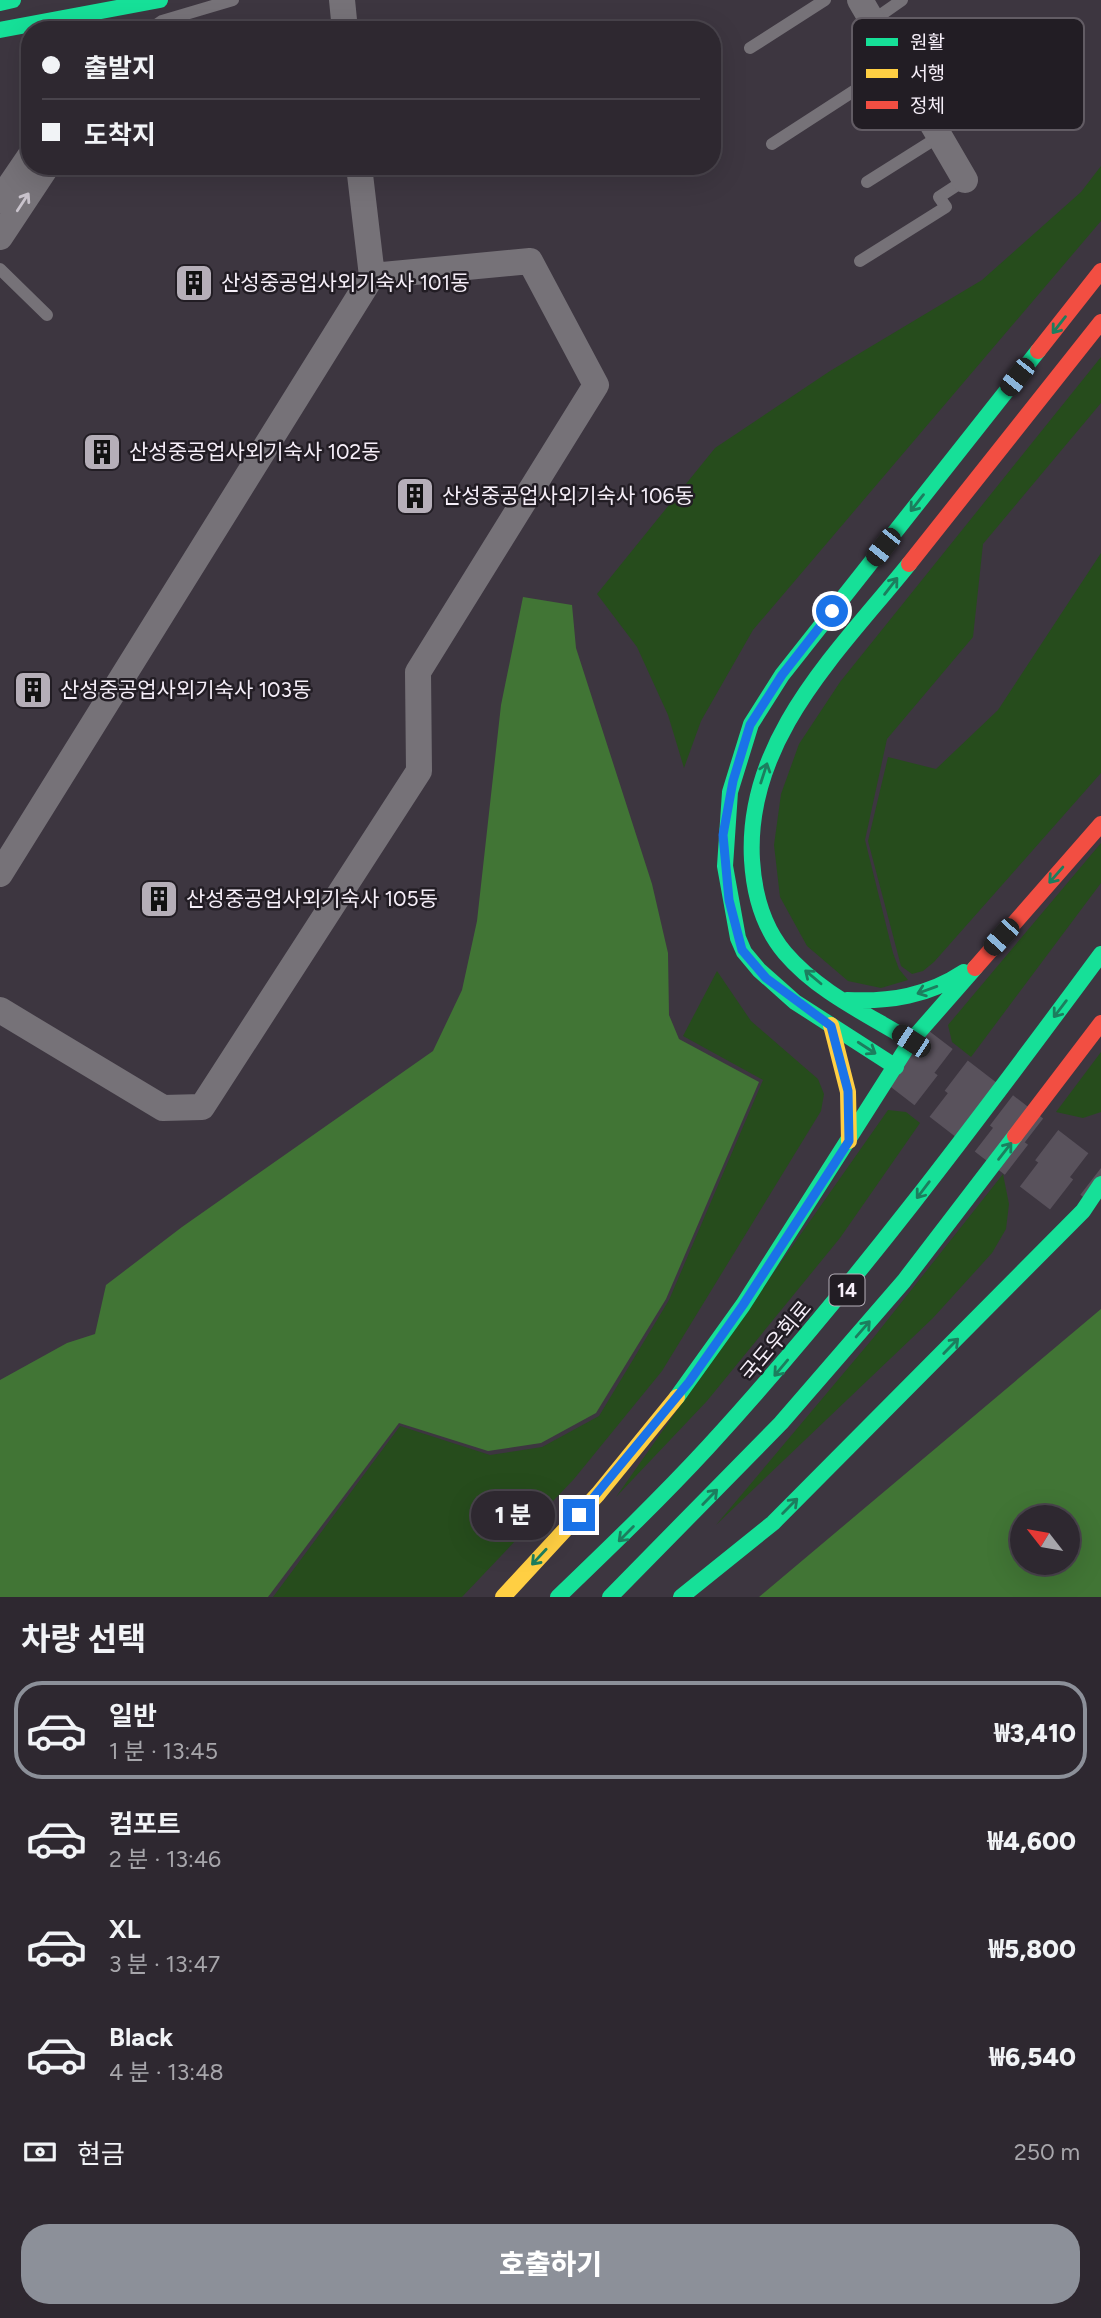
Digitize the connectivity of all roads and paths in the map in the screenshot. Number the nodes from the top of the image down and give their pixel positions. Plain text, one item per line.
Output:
1 (13, 0) edge
2 (160, 0) edge
3 (233, 0) edge
4 (342, 0) edge
5 (825, 0) edge
6 (902, 0) edge
7 (0, 3) edge
8 (866, 10) edge
9 (99, 14) edge
10 (58, 21) edge
11 (162, 21) edge
12 (344, 21) edge
13 (21, 27) edge
14 (0, 31) edge
15 (21, 34) edge
16 (750, 48) dead end
17 (852, 92) edge
18 (936, 130) edge
19 (940, 136) junction
20 (772, 144) dead end
21 (21, 169) edge
22 (41, 175) edge
23 (360, 175) edge
24 (965, 180) joint
25 (867, 182) dead end
26 (0, 200) edge
27 (0, 237) edge
28 (860, 261) dead end
29 (0, 269) edge
30 (1101, 271) edge
31 (372, 276) junction
32 (47, 315) dead end
33 (1101, 322) edge
34 (1101, 824) edge
35 (0, 874) edge
36 (1101, 954) edge
37 (985, 956) junction
38 (847, 1000) junction
39 (0, 1010) edge
40 (1101, 1023) edge
41 (831, 1026) junction
42 (911, 1041) junction
43 (896, 1067) junction
44 (849, 1141) junction
45 (1101, 1184) edge
46 (503, 1597) edge
47 (558, 1597) edge
48 (610, 1597) edge
49 (681, 1597) edge

1 - 7 main road
2 - 9 main road
3 - 11 lane
4 - 12 street
5 - 16 lane
6 - 8 lane
9 - 10 main road
13 - 14 main road
14 - 15 lane
17 - 20 lane
18 - 19 street
19 - 24 street
19 - 25 lane
21 - 26 street
27 -> 22 street
23 - 31 street
24 - 28 lane
29 - 32 lane
30 -> 41 main road
31 - 35 street
31 - 39 street
38 -> 33 main road
34 -> 37 main road
36 -> 47 main road, 국도우회로 / 14
37 -> 38 main road
37 - 42 main road
38 - 42 main road
48 -> 40 main road, 14
41 -> 43 main road
41 - 44 main road
42 - 43 main road
43 - 44 main road
44 -> 46 main road
49 -> 45 main road

